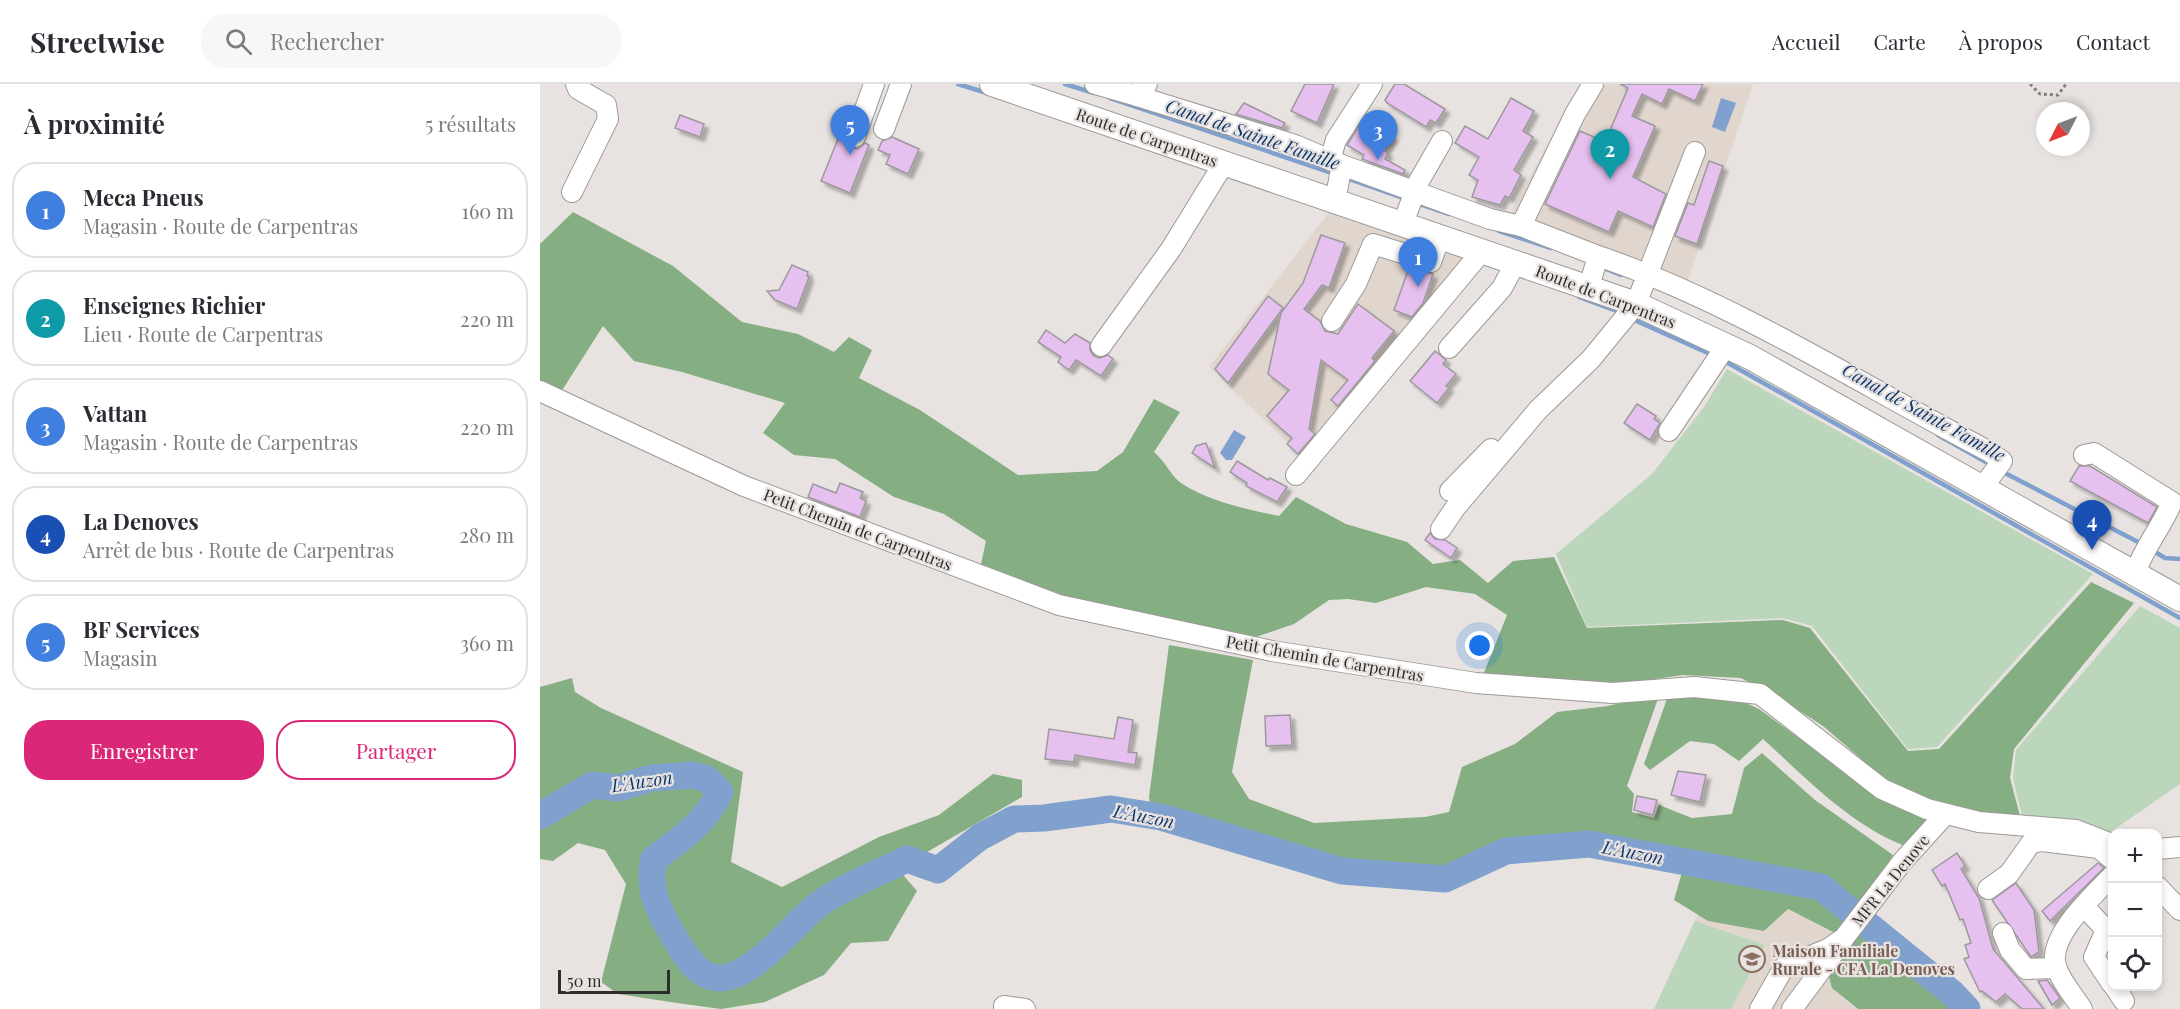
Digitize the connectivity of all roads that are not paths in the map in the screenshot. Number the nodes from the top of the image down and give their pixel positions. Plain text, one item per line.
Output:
1 (576, 84) edge
2 (874, 84) edge
3 (901, 84) edge
4 (992, 84) edge
5 (1095, 84) edge
6 (1372, 84) edge
7 (1593, 84) edge
8 (1142, 90) edge
9 (884, 129) dead end
10 (855, 137) dead end
11 (1442, 141) dead end
12 (1695, 152) dead end
13 (1224, 163) junction
14 (1336, 163) junction
15 (572, 192) dead end
16 (1414, 193) junction
17 (1335, 201) junction
18 (1403, 223) junction
19 (1521, 226) junction
20 (1440, 236) junction
21 (1482, 251) junction
22 (1598, 256) junction
23 (1516, 262) junction
24 (1649, 274) junction
25 (1589, 287) junction
26 (1636, 304) junction
27 (1332, 321) dead end
28 (1101, 346) dead end
29 (1726, 346) junction
30 (1449, 348) dead end
31 (540, 392) edge
32 (1526, 425) junction
33 (1669, 430) dead end
34 (2084, 455) dead end
35 (1296, 475) dead end
36 (1983, 487) junction
37 (1450, 492) dead end
38 (1441, 529) dead end
39 (2135, 574) junction
40 (2176, 594) edge
41 (1942, 818) dead end
42 (2108, 842) edge
43 (2180, 847) edge
44 (2162, 849) edge
45 (2108, 856) edge
46 (2108, 880) edge
47 (1988, 889) dead end
48 (2162, 892) edge
49 (2084, 906) junction
50 (2180, 910) edge
51 (2108, 927) edge
52 (2108, 930) edge
53 (2003, 933) dead end
54 (1844, 938) junction
55 (2056, 968) junction
56 (2108, 977) edge
57 (1004, 1006) dead end
58 (1025, 1009) edge
59 (1760, 1009) edge
60 (1792, 1009) edge
61 (2082, 1009) edge

1 - 15 street
2 - 10 street
3 - 9 street
4 - 13 main road, Route de Carpentras
5 - 8 street
6 - 14 street
7 - 19 street
8 - 14 street
11 - 16 street
12 - 24 street
13 - 17 main road, Route de Carpentras
13 - 28 street
14 - 16 street
14 - 17 street
16 - 18 street
16 - 19 street
17 - 18 main road, Route de Carpentras
18 - 20 main road, Route de Carpentras
19 - 22 street
20 - 21 main road, Route de Carpentras
20 - 27 street
21 - 23 main road, Route de Carpentras
21 - 35 street
22 - 24 street
22 - 25 street
23 - 25 main road, Route de Carpentras
23 - 30 street
24 - 26 street
24 - 36 street
25 - 26 main road, Route de Carpentras
26 - 29 main road, Route de Carpentras
26 - 32 street
29 - 33 street
29 - 36 main road, Route de Carpentras
31 - 42 street, Petit Chemin de Carpentras
32 - 37 street
32 - 38 street
34 - 39 street
36 - 39 main road, Route de Carpentras
39 - 40 main road, Route de Carpentras
41 - 54 street, MFR La Denove
43 - 44 street
45 - 47 street
46 - 49 street
48 - 50 street
49 - 51 street
49 - 55 street
52 - 56 street
53 - 55 street
54 - 59 street, MFR La Denove
54 - 60 street
55 - 61 street
57 - 58 street

